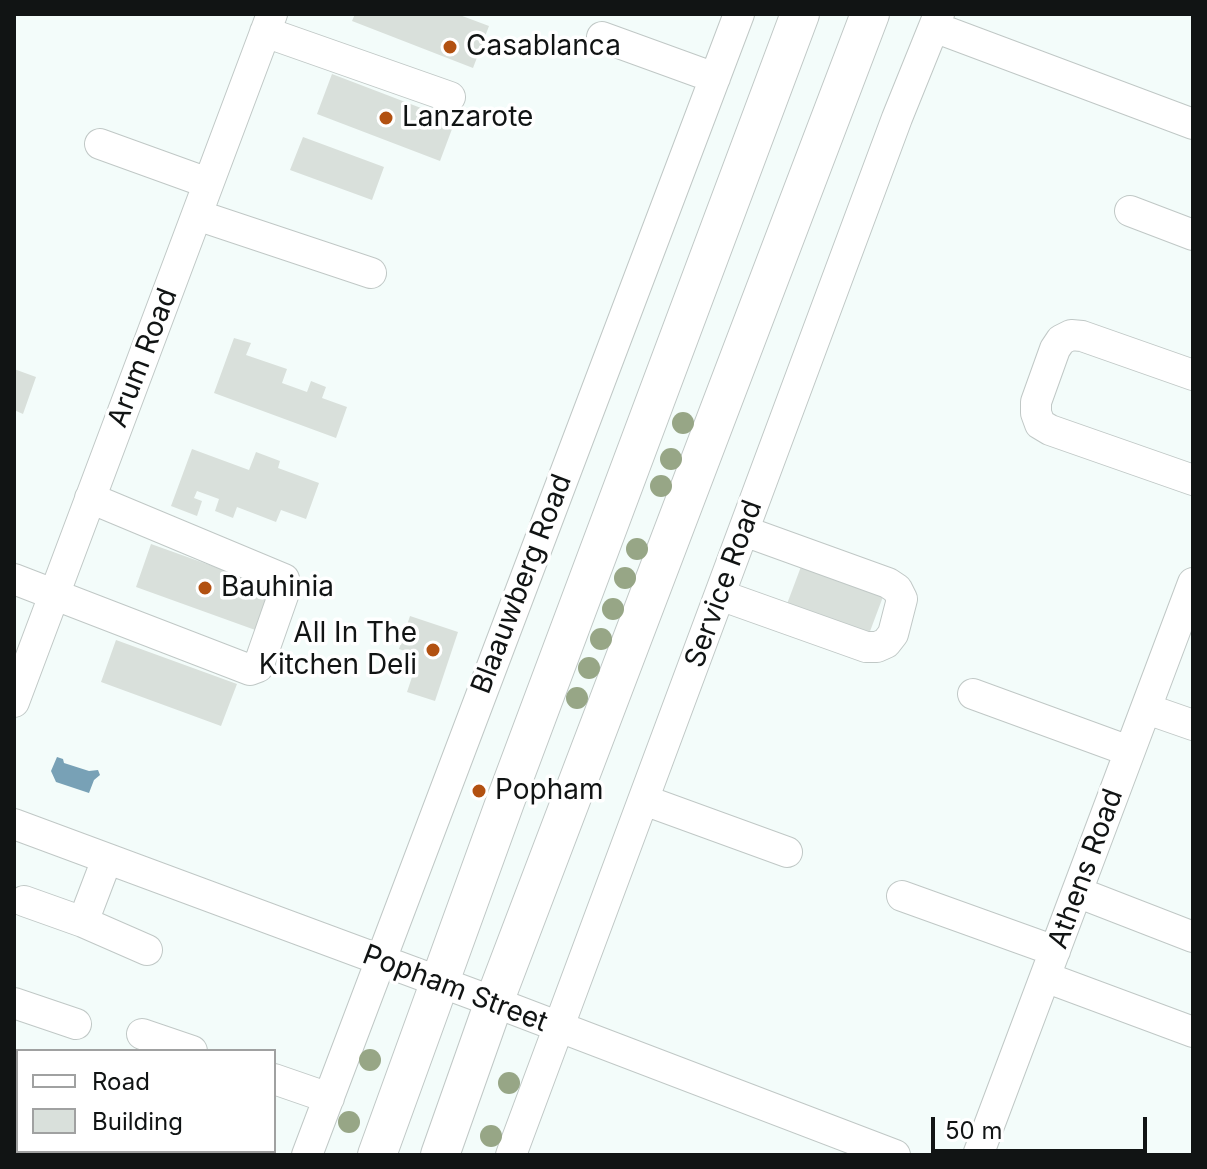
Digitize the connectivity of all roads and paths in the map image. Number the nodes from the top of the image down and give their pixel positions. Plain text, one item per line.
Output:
1 (739, 14) edge
2 (800, 14) edge
3 (870, 14) edge
4 (936, 20) edge
5 (268, 23) edge
6 (602, 37) dead end
7 (715, 78) junction
8 (450, 97) dead end
9 (1193, 124) edge
10 (100, 144) dead end
11 (208, 183) junction
12 (1130, 211) dead end
13 (197, 215) junction
14 (1193, 235) edge
15 (371, 273) dead end
16 (1193, 375) edge
17 (1193, 480) edge
18 (90, 498) junction
19 (744, 531) junction
20 (14, 579) edge
21 (1193, 583) edge
22 (54, 594) junction
23 (720, 595) junction
24 (973, 694) dead end
25 (14, 702) edge
26 (1147, 709) junction
27 (1193, 725) edge
28 (1129, 751) junction
29 (644, 800) junction
30 (14, 824) edge
31 (787, 852) dead end
32 (107, 859) junction
33 (1077, 892) junction
34 (902, 896) dead end
35 (24, 901) dead end
36 (83, 922) junction
37 (1193, 937) edge
38 (147, 950) dead end
39 (380, 960) junction
40 (1050, 964) junction
41 (439, 983) junction
42 (494, 1002) junction
43 (14, 1003) edge
44 (76, 1024) dead end
45 (559, 1028) junction
46 (1193, 1032) edge
47 (142, 1034) dead end
48 (186, 1049) edge
49 (276, 1080) edge
50 (329, 1098) junction
51 (307, 1155) edge
52 (377, 1155) edge
53 (440, 1155) edge
54 (511, 1155) edge
55 (895, 1155) edge
56 (978, 1155) edge

1 - 7 street, Blaauwberg Road
2 - 41 main road
3 - 42 main road
4 - 9 street
4 - 19 street, Service Road
5 - 8 street
5 - 11 street, Arum Road
6 - 7 street
7 - 39 street, Blaauwberg Road
10 - 11 street
11 - 13 street, Arum Road
12 - 14 street
13 - 15 street
13 - 18 street, Arum Road
16 - 17 street
18 - 22 street, Arum Road
18 - 22 street
19 - 23 street, Service Road
19 - 23 street
20 - 22 street
21 - 26 street, Athens Road
22 - 25 street, Arum Road
23 - 29 street, Service Road
24 - 28 street
26 - 27 street
26 - 28 street, Athens Road
28 - 33 street, Athens Road
29 - 31 street
29 - 45 street, Service Road
30 - 32 street, Popham Street
32 - 36 street
32 - 39 street, Popham Street
33 - 37 street
33 - 40 street, Athens Road
34 - 40 street
35 - 36 street
36 - 38 street
39 - 41 street, Popham Street
39 - 50 street, Blaauwberg Road
40 - 46 street
40 - 56 street, Athens Road
41 - 42 street, Popham Street
41 - 52 main road
42 - 45 street, Popham Street
42 - 53 main road
43 - 44 street
45 - 54 street, Service Road
45 - 55 street, Popham Street
47 - 48 street
49 - 50 street
50 - 51 street, Blaauwberg Road

